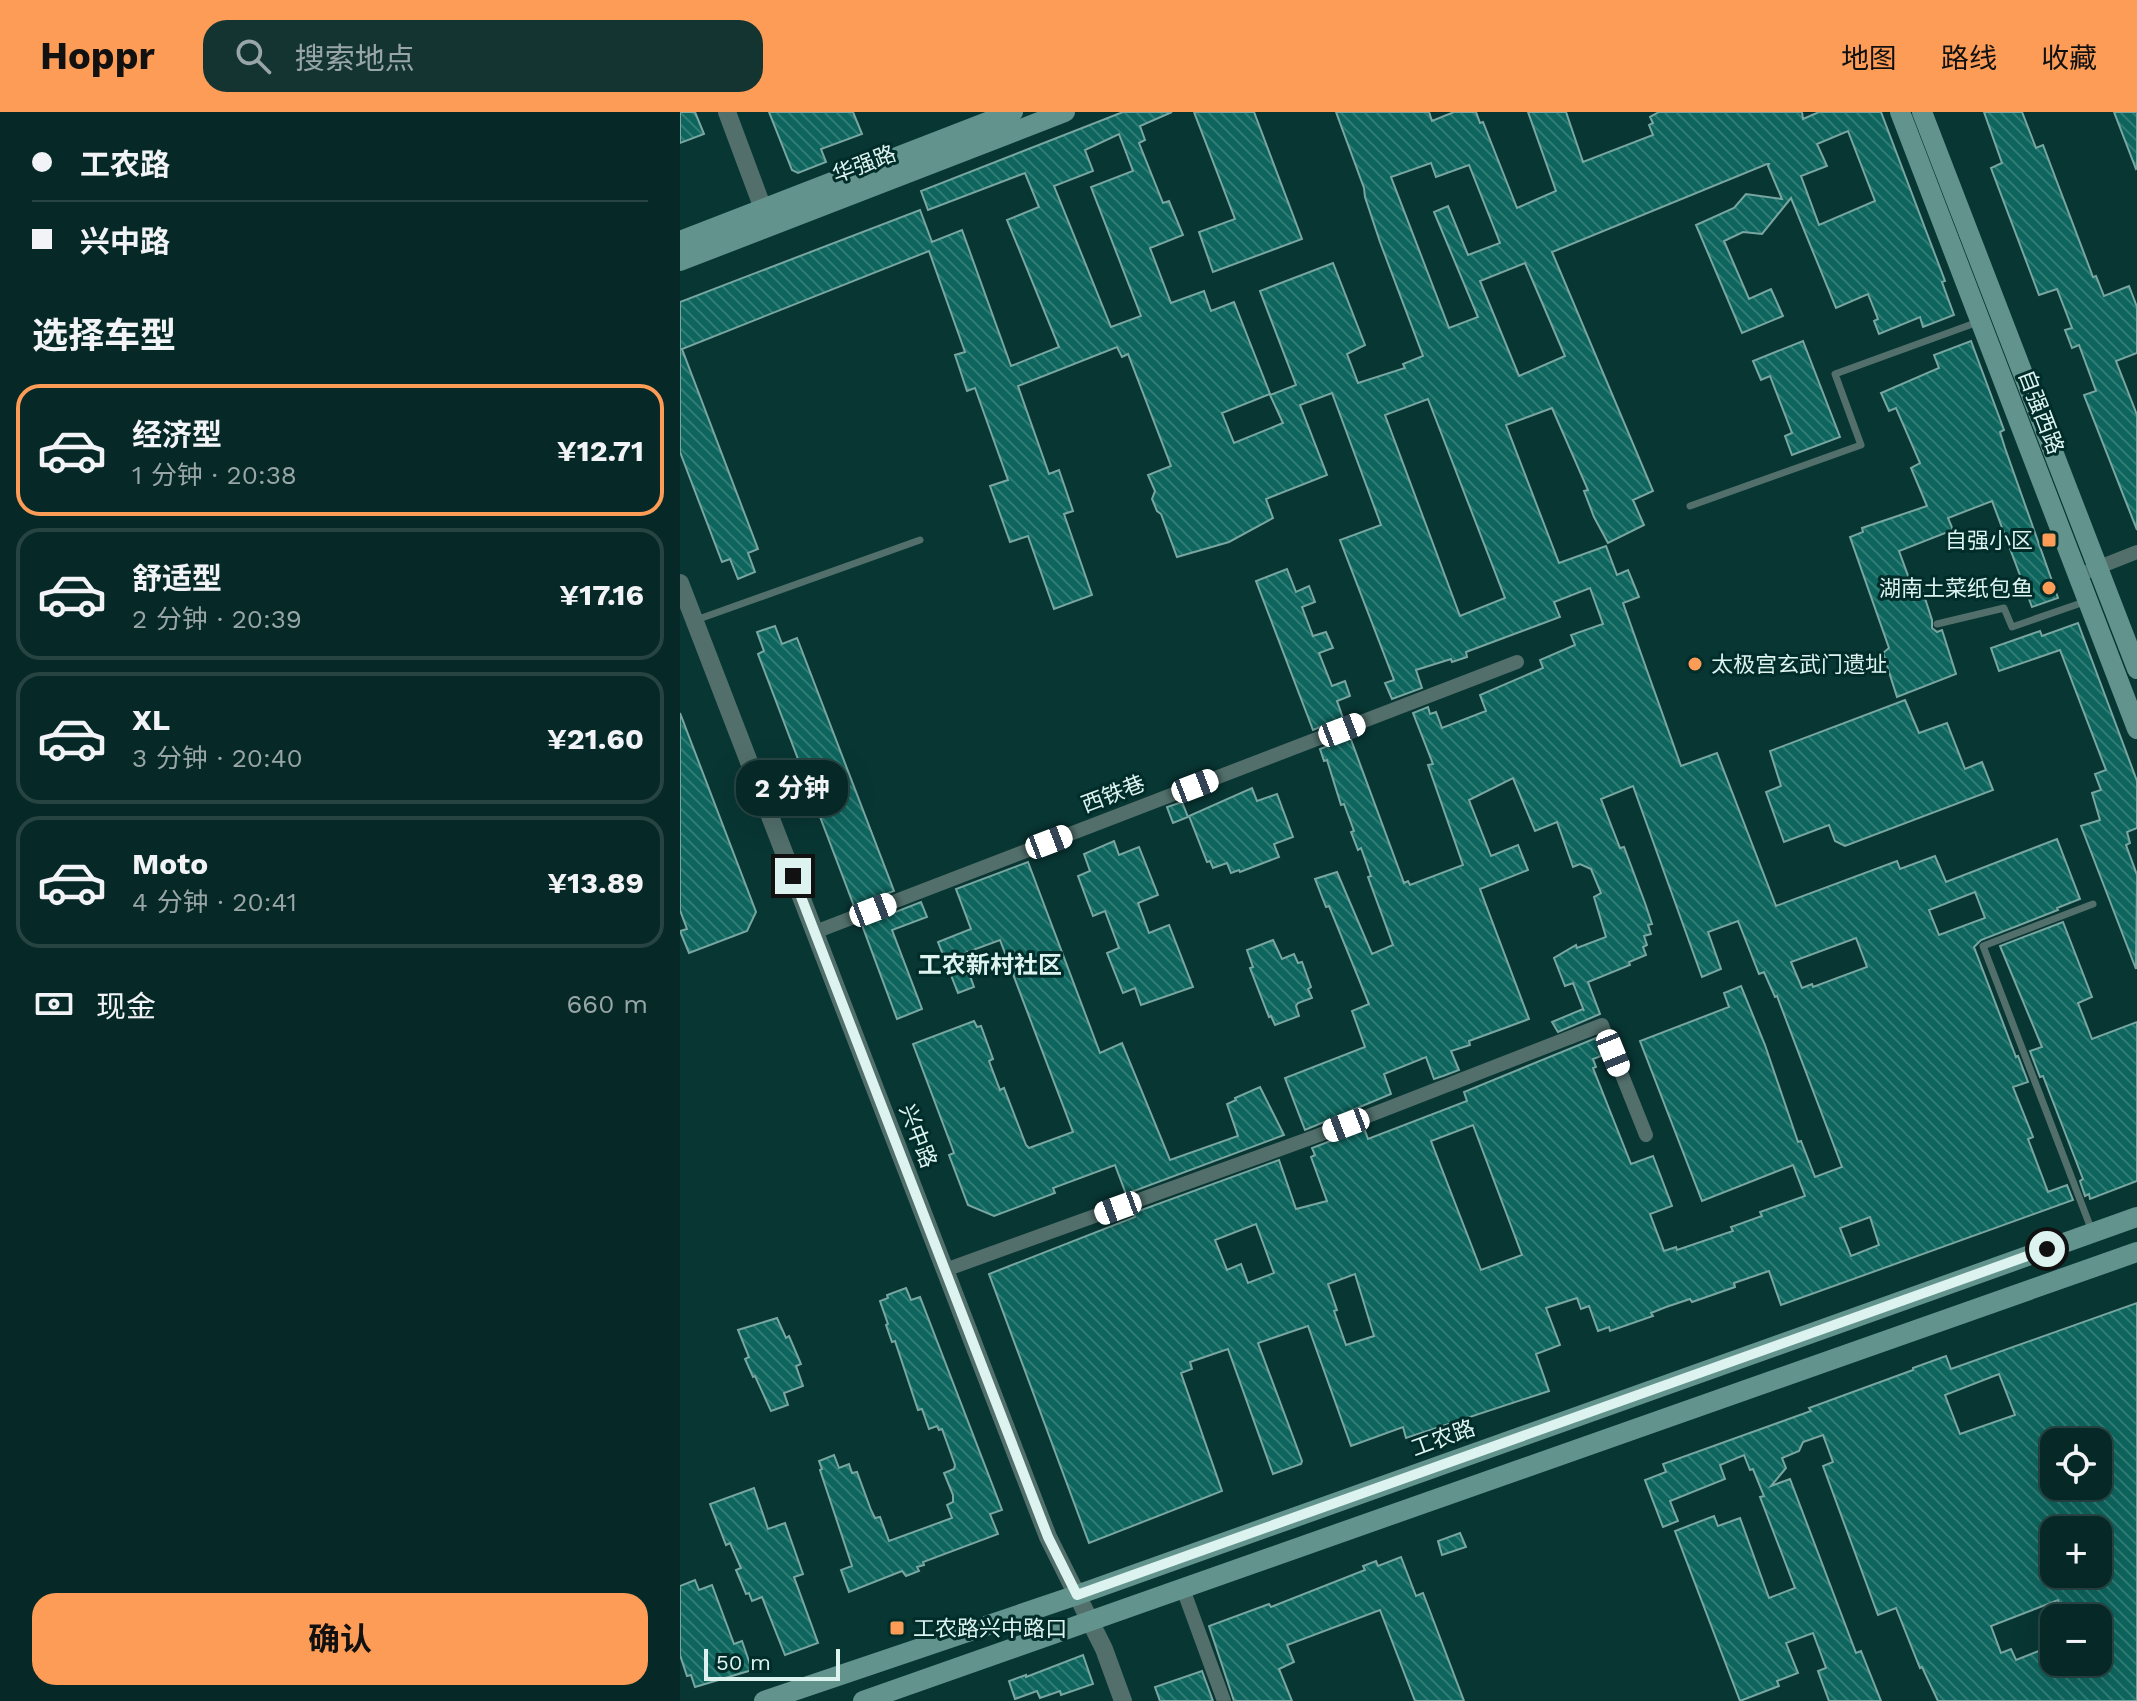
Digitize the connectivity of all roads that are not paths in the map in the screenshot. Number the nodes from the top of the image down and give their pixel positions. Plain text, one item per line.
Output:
1 (727, 112) edge
2 (1013, 112) edge
3 (1065, 112) edge
4 (1900, 112) edge
5 (1922, 112) edge
6 (767, 218) junction
7 (680, 241) edge
8 (680, 261) edge
9 (1980, 321) junction
10 (1690, 506) dead end
11 (920, 540) dead end
12 (2137, 552) edge
13 (2098, 568) junction
14 (2078, 576) junction
15 (680, 583) edge
16 (2088, 601) junction
17 (694, 621) junction
18 (1937, 624) dead end
19 (1517, 662) dead end
20 (2137, 669) edge
21 (2137, 729) edge
22 (2093, 904) dead end
23 (815, 932) junction
24 (1646, 1135) dead end
25 (2137, 1217) edge
26 (2093, 1233) junction
27 (2137, 1252) edge
28 (945, 1270) junction
29 (1183, 1589) junction
30 (1077, 1595) junction
31 (1091, 1622) junction
32 (764, 1701) edge
33 (863, 1701) edge
34 (1123, 1701) edge
35 (1224, 1701) edge

1 - 6 street
2 - 6 main road, 华强路
3 - 6 main road, 华强路
4 - 9 main road, 自强西路
5 - 13 main road, 自强西路
6 - 7 main road, 华强路
6 - 8 main road, 华强路
9 - 10 lane
9 - 14 main road, 自强西路
11 - 17 lane
12 - 13 street
13 - 14 street
13 - 20 main road, 自强西路
14 - 16 main road, 自强西路
15 - 17 street, 兴中路
16 - 18 lane
16 - 21 main road, 自强西路
17 - 23 street, 兴中路
19 - 23 street, 西铁巷
22 - 26 lane
23 - 28 street, 兴中路
24 - 28 street
25 - 26 main road, 工农路
26 - 30 main road, 工农路
27 - 29 main road
28 - 30 street, 兴中路
29 - 31 main road
29 - 35 street
30 - 31 street, 兴中路
30 - 32 main road, 工农路
31 - 33 main road
31 - 34 street, 兴中路

